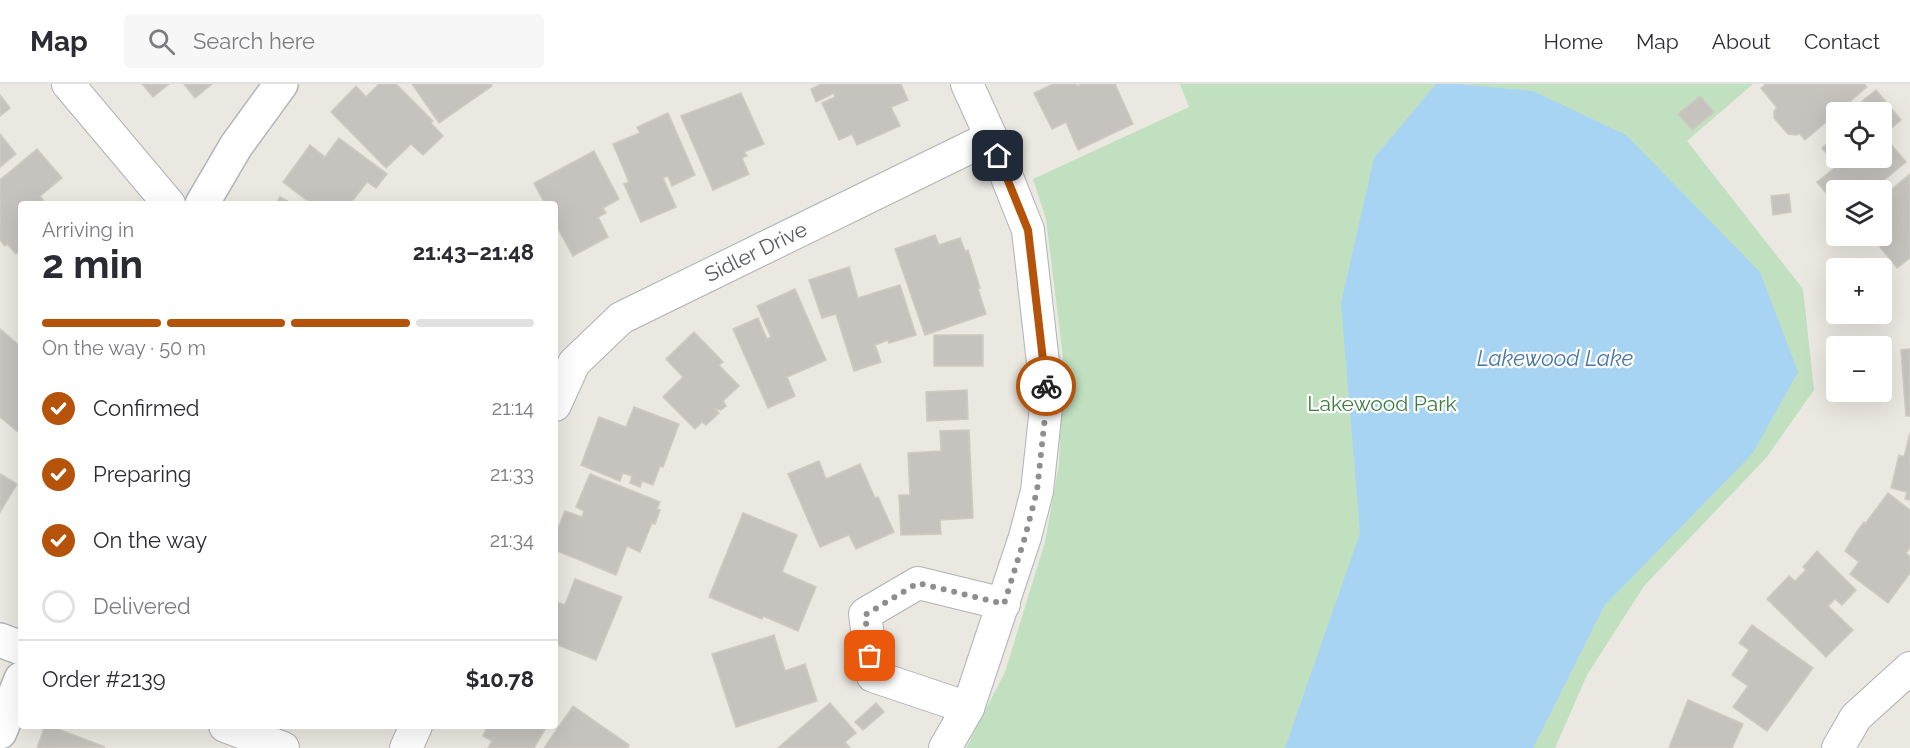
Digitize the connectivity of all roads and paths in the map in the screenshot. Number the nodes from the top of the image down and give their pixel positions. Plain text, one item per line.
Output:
1 (68, 84) edge
2 (281, 84) edge
3 (967, 84) edge
4 (991, 137) junction
5 (166, 201) edge
6 (204, 201) edge
7 (558, 398) edge
8 (1004, 604) junction
9 (0, 640) edge
10 (18, 647) edge
11 (1910, 668) edge
12 (18, 687) edge
13 (968, 708) junction
14 (233, 729) edge
15 (415, 729) edge
16 (0, 732) edge
17 (283, 748) edge
18 (406, 748) edge
19 (945, 748) edge
20 (1838, 748) edge

1 - 5 street
2 - 6 street
3 - 4 street
4 - 7 street, Sidler Drive
4 - 8 street
8 - 13 street
8 - 13 street
9 - 10 street
11 - 20 street
12 - 16 street
13 - 19 street
14 - 17 street
15 - 18 street

